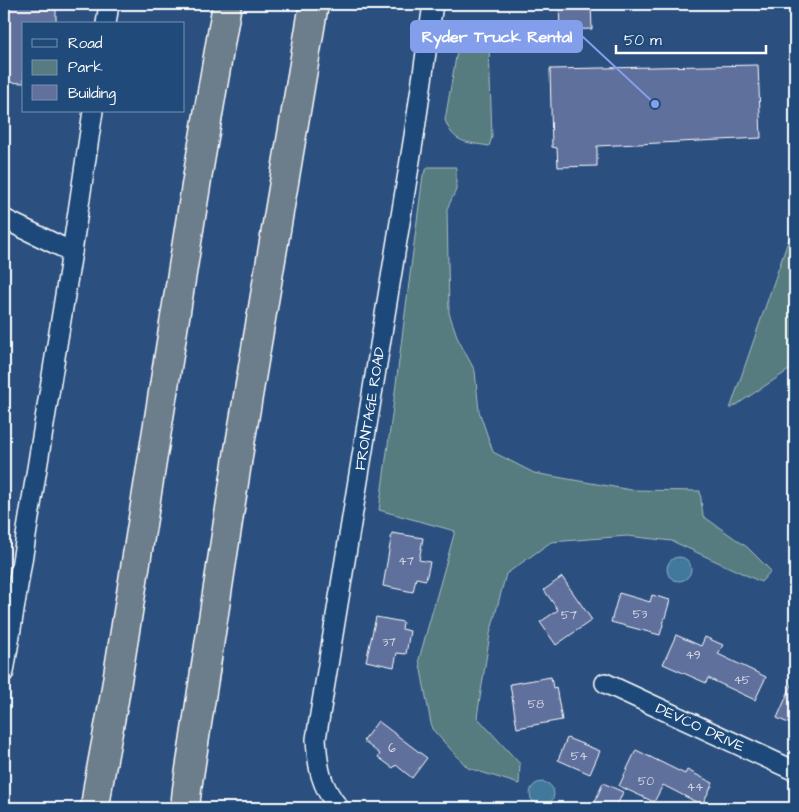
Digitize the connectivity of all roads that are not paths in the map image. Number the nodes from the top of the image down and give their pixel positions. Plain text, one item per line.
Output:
1 (109, 4) edge
2 (227, 4) edge
3 (314, 4) edge
4 (433, 4) edge
5 (106, 22) edge
6 (93, 112) edge
7 (4, 219) edge
8 (72, 252) junction
9 (6, 639) edge
10 (4, 672) edge
11 (605, 683) dead end
12 (795, 771) edge
13 (96, 808) edge
14 (185, 808) edge
15 (339, 808) edge

1 - 5 street
2 - 13 highway
3 - 14 highway
4 - 15 street, FRONTAGE ROAD
6 - 8 street
7 - 8 street
8 - 9 street
9 - 10 street
11 - 12 street, DEVCO DRIVE

